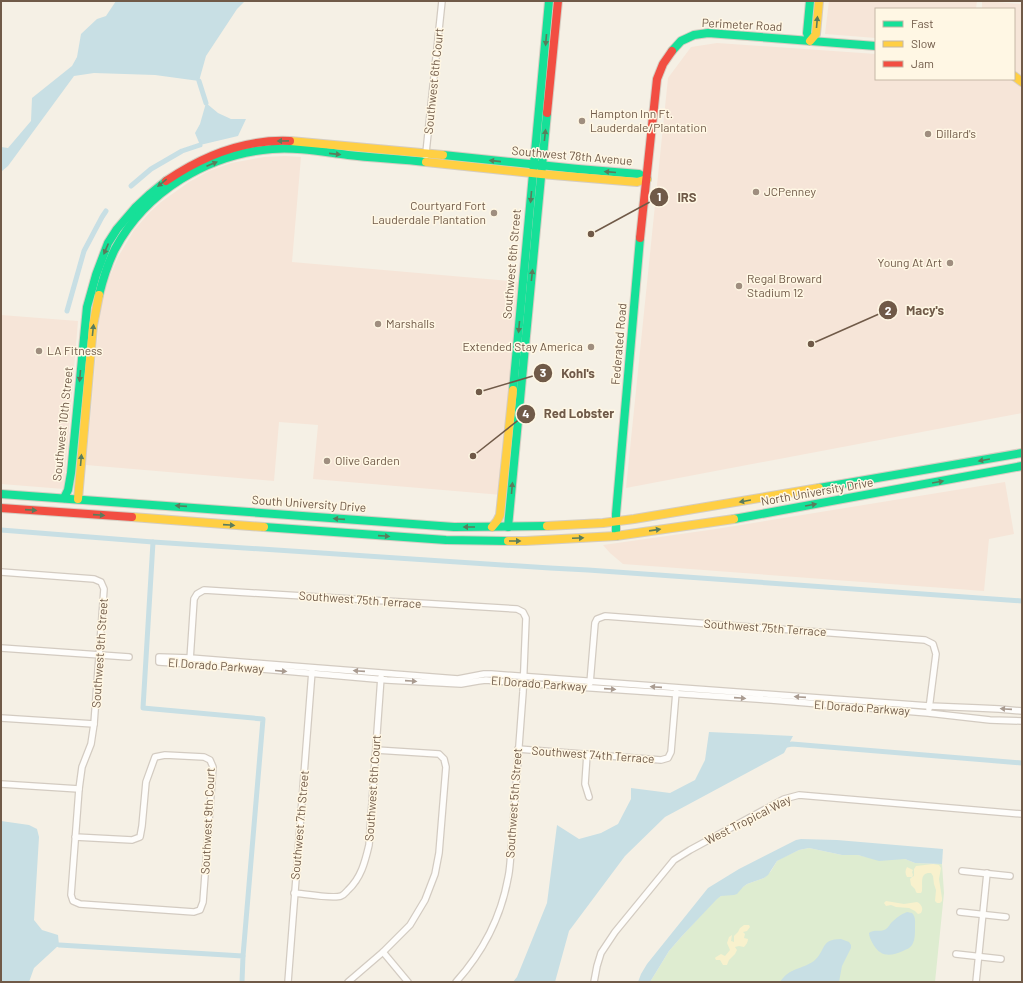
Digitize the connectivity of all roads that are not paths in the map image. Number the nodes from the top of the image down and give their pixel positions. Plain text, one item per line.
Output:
1 (442, 1) edge
2 (549, 1) edge
3 (558, 1) edge
4 (810, 1) edge
5 (819, 1) edge
6 (810, 41) junction
7 (875, 46) edge
8 (312, 143) junction
9 (322, 144) junction
10 (296, 149) junction
11 (307, 151) junction
12 (426, 158) junction
13 (538, 169) junction
14 (647, 179) junction
15 (126, 216) joint
16 (136, 218) joint
17 (1022, 453) edge
18 (969, 462) junction
19 (1022, 466) edge
20 (898, 489) junction
21 (807, 491) junction
22 (1, 494) edge
23 (64, 498) junction
24 (78, 499) junction
25 (1, 508) edge
26 (60, 512) junction
27 (616, 521) junction
28 (694, 525) junction
29 (492, 527) junction
30 (508, 527) junction
31 (616, 536) junction
32 (489, 541) junction
33 (1, 572) edge
34 (523, 612) joint
35 (1, 648) edge
36 (100, 655) junction
37 (129, 658) dead end
38 (190, 658) junction
39 (189, 665) junction
40 (312, 671) junction
41 (381, 676) junction
42 (523, 677) junction
43 (523, 684) junction
44 (590, 685) junction
45 (676, 691) junction
46 (929, 706) junction
47 (1022, 711) edge
48 (928, 713) junction
49 (1, 718) edge
50 (1022, 721) edge
51 (94, 724) junction
52 (518, 749) junction
53 (376, 750) junction
54 (587, 754) junction
55 (1, 784) edge
56 (79, 789) junction
57 (589, 797) dead end
58 (1022, 814) edge
59 (75, 837) junction
60 (962, 871) dead end
61 (987, 873) junction
62 (1010, 876) dead end
63 (294, 893) junction
64 (960, 912) dead end
65 (983, 915) junction
66 (1006, 917) dead end
67 (383, 952) junction
68 (956, 954) dead end
69 (978, 957) junction
70 (1001, 959) dead end
71 (288, 982) edge
72 (348, 982) edge
73 (408, 982) edge
74 (456, 982) edge
75 (594, 982) edge
76 (976, 982) edge

1 - 12 street, Southwest 6th Court
2 -> 13 street, Southwest 6th Street
13 -> 3 street, Southwest 6th Street
4 - 6 street
6 -> 5 street
6 - 7 street, Perimeter Road
6 - 14 street, Perimeter Road
8 - 9 street, Southwest 78th Avenue
8 - 10 street
8 -> 15 street, Southwest 78th Avenue
9 - 11 street
9 - 12 street, Southwest 78th Avenue
10 - 11 street, Southwest 78th Avenue
16 -> 10 street, Southwest 78th Avenue
11 -> 12 street, Southwest 78th Avenue
12 - 13 street, Southwest 78th Avenue
13 - 14 street, Southwest 78th Avenue
13 -> 29 street, Southwest 6th Street
30 -> 13 street, Southwest 6th Street
14 - 27 street, Federated Road
15 -> 23 street, Southwest 10th Street
24 -> 16 street, Southwest 10th Street
17 -> 18 street, North University Drive
18 - 20 street
18 - 21 street, North University Drive
20 -> 19 street, North University Drive
28 -> 20 street, North University Drive
21 -> 27 street, North University Drive
21 - 28 street
22 - 23 street, South University Drive
23 - 24 street, South University Drive
24 - 26 street
29 -> 24 street, South University Drive
25 -> 26 street
26 -> 32 street
27 - 30 street, South University Drive
27 - 31 street, Federated Road
31 -> 28 street, North University Drive
29 - 30 street, South University Drive
30 - 32 street
32 -> 31 street
33 - 36 street, Southwest 9th Street
34 - 38 street, Southwest 75th Terrace
34 - 42 street, Southwest 5th Street
35 - 36 street
36 - 37 street
36 - 51 street, Southwest 9th Street
38 - 39 street
38 - 39 street, El Dorado Parkway
38 - 40 street, El Dorado Parkway
39 -> 40 street, El Dorado Parkway
40 - 41 street, El Dorado Parkway
40 - 63 street, Southwest 7th Street
41 - 42 street, El Dorado Parkway
41 -> 43 street, El Dorado Parkway
41 - 53 street, Southwest 6th Court
42 - 43 street, Southwest 5th Street
42 - 44 street, El Dorado Parkway
43 - 44 street, El Dorado Parkway
43 - 52 street, Southwest 5th Street
44 - 45 street, El Dorado Parkway
44 - 46 street, Southwest 75th Terrace
46 -> 45 street, El Dorado Parkway
45 -> 48 street, El Dorado Parkway
45 - 54 street, Southwest 74th Terrace
47 -> 46 street, El Dorado Parkway
46 - 48 street
48 - 50 street, El Dorado Parkway
49 - 51 street
51 - 56 street, Southwest 9th Street
52 - 54 street, Southwest 74th Terrace
52 - 74 street, Southwest 5th Street
53 - 63 street, Southwest 6th Court
53 - 67 street
54 - 57 street
55 - 56 street
56 - 59 street
58 - 75 street, West Tropical Way
59 - 59 street, Southwest 9th Court
60 - 61 street
61 - 62 street
61 - 65 street
63 - 71 street, Southwest 7th Street
64 - 65 street
65 - 66 street
65 - 69 street
67 - 72 street
67 - 73 street
68 - 69 street
69 - 70 street
69 - 76 street

